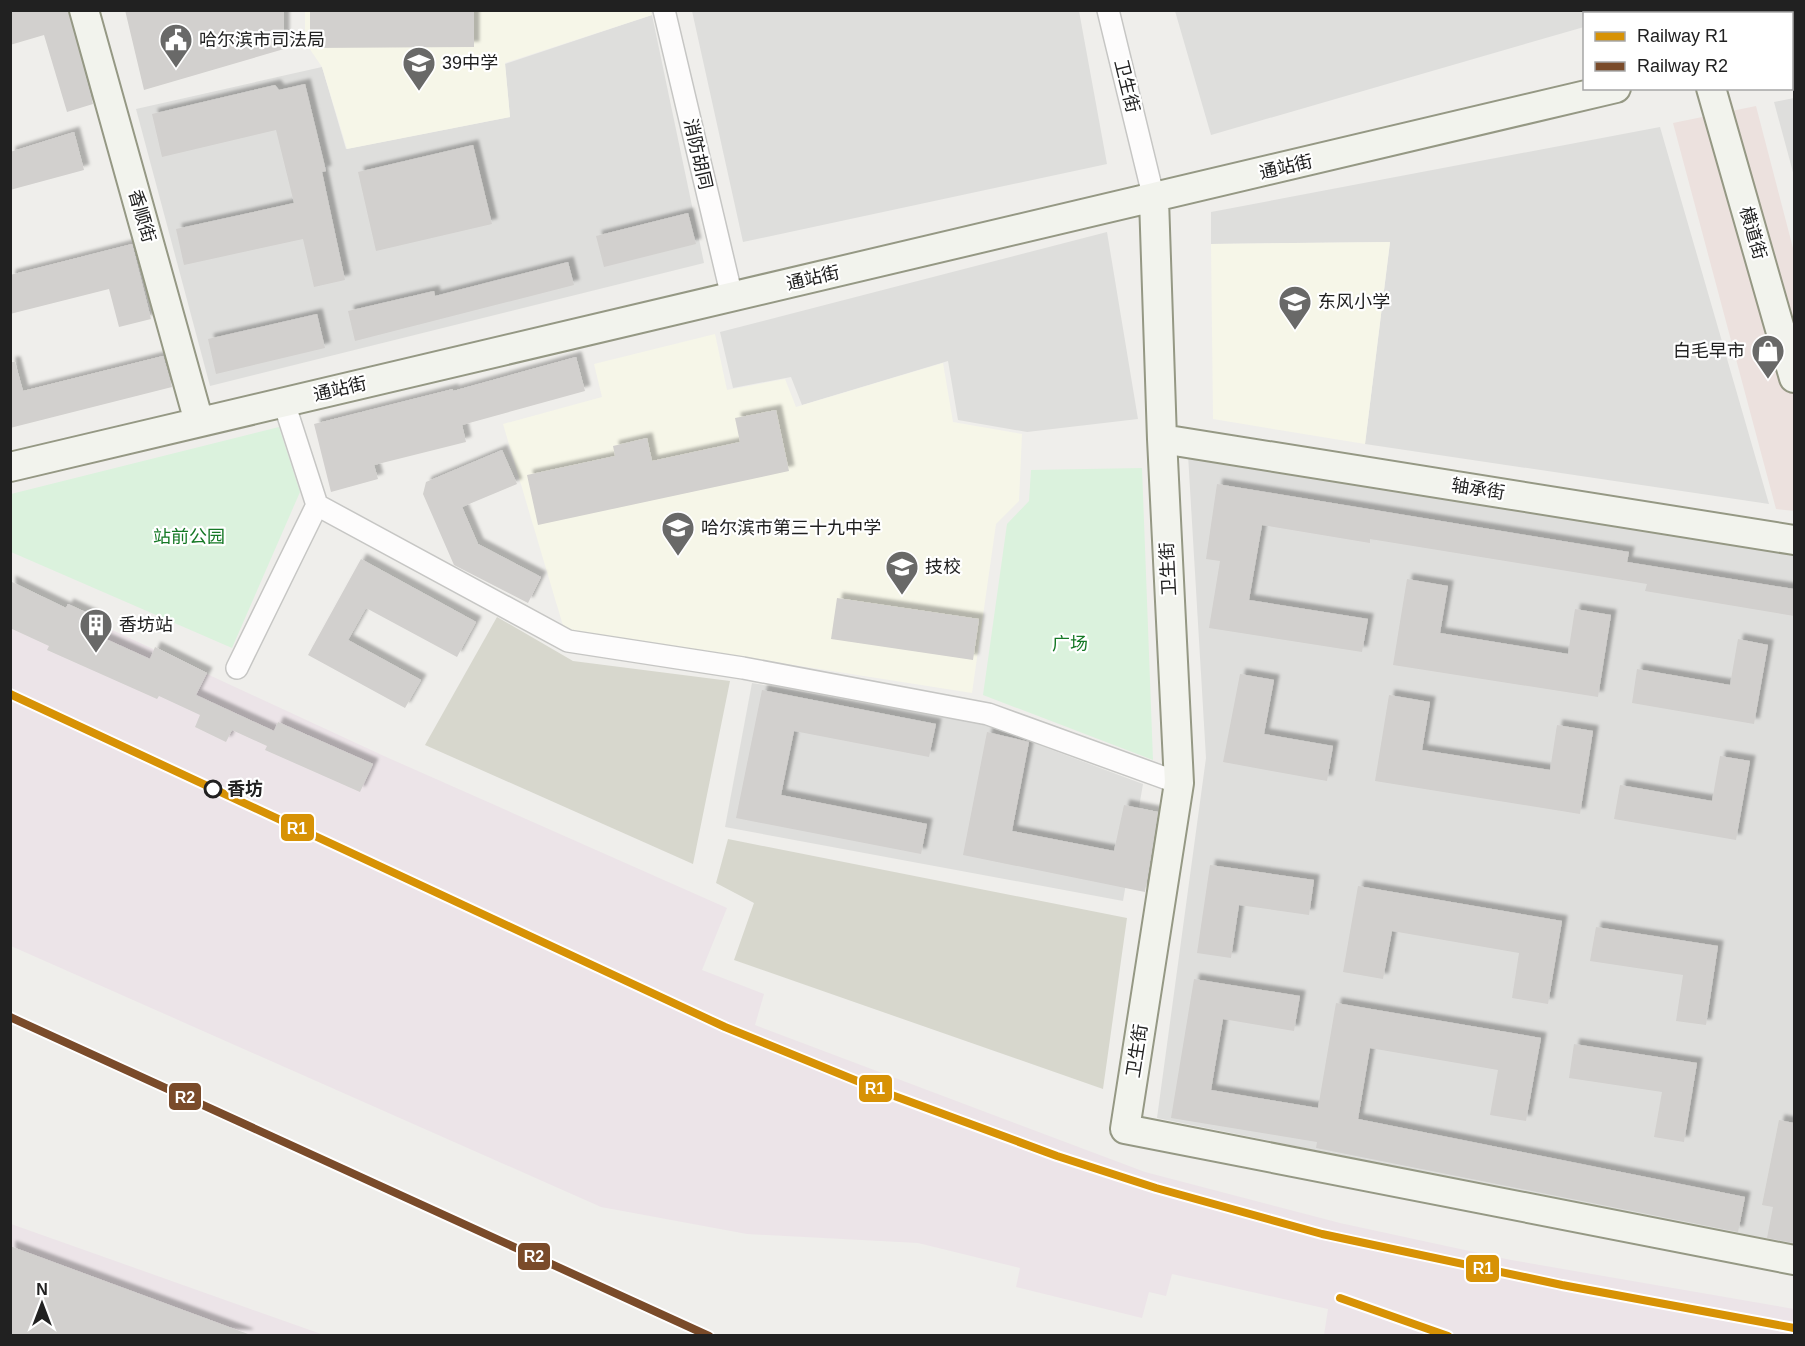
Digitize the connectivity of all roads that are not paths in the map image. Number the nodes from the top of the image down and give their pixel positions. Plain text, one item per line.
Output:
1 (84, 10) edge
2 (664, 10) edge
3 (1108, 10) edge
4 (1608, 90) edge
5 (1713, 90) edge
6 (1154, 199) junction
7 (732, 297) junction
8 (1794, 378) edge
9 (284, 403) junction
10 (199, 422) junction
11 (1162, 439) junction
12 (10, 467) edge
13 (317, 505) junction
14 (1794, 540) edge
15 (237, 668) dead end
16 (1179, 783) junction
17 (1794, 1260) edge

1 - 10 street, 香顺街
2 - 7 street, 消防胡同
3 - 6 street, 卫生街
4 - 6 street, 通站街
5 - 8 street, 横道街
6 - 7 street, 通站街
6 - 11 street, 卫生街
7 - 9 street, 通站街
9 - 10 street, 通站街
9 - 13 street
10 - 12 street, 通站街
11 - 14 street, 轴承街
11 - 16 street, 卫生街
13 - 15 street
13 - 16 street
16 - 17 street, 卫生街

